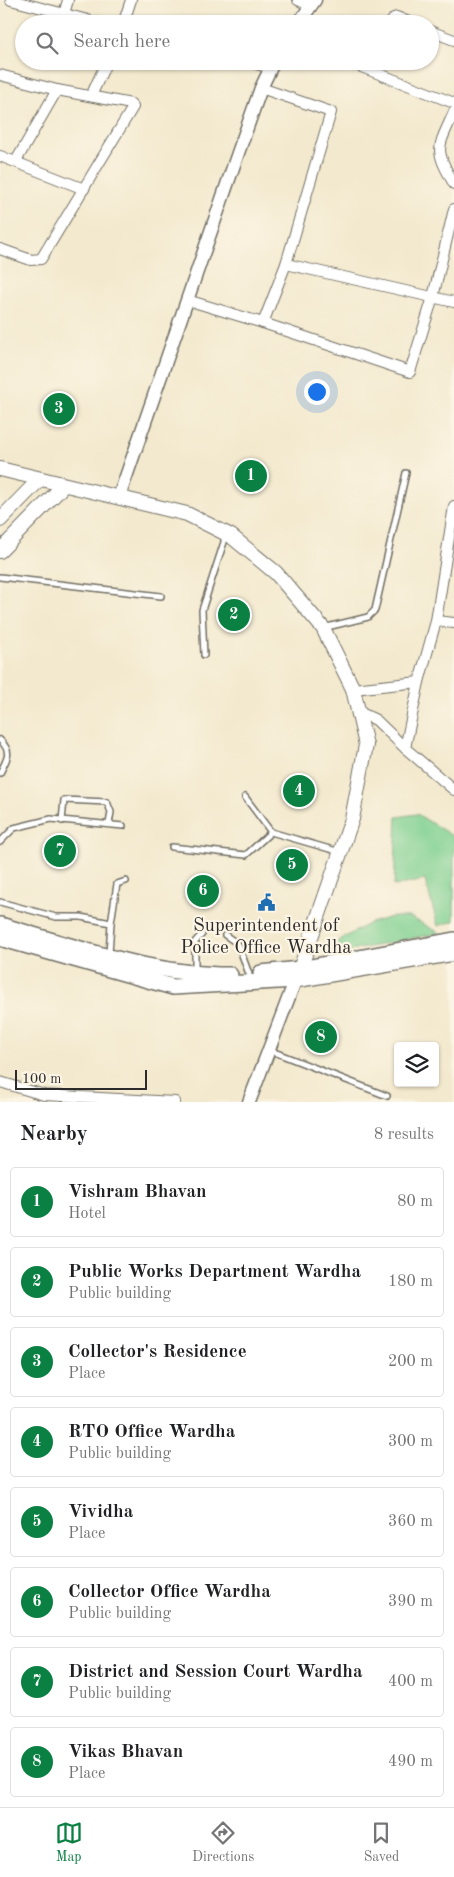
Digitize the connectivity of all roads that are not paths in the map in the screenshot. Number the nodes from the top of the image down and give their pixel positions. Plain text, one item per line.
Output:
1 (12, 0) edge
2 (68, 0) edge
3 (131, 0) edge
4 (298, 0) edge
5 (313, 3) edge
6 (64, 14) junction
7 (68, 15) edge
8 (126, 15) edge
9 (304, 15) edge
10 (439, 34) edge
11 (454, 40) edge
12 (102, 70) edge
13 (270, 70) edge
14 (378, 70) edge
15 (0, 74) edge
16 (261, 88) junction
17 (56, 90) junction
18 (91, 96) junction
19 (454, 103) edge
20 (454, 112) edge
21 (0, 156) edge
22 (16, 161) junction
23 (454, 184) edge
24 (84, 189) junction
25 (454, 209) edge
26 (0, 249) edge
27 (286, 264) junction
28 (433, 297) junction
29 (187, 300) junction
30 (454, 302) edge
31 (263, 323) junction
32 (0, 470) edge
33 (406, 473) dead end
34 (40, 479) junction
35 (64, 485) junction
36 (119, 497) junction
37 (454, 506) edge
38 (0, 520) edge
39 (224, 532) junction
40 (0, 551) edge
41 (0, 577) edge
42 (162, 596) dead end
43 (436, 621) junction
44 (454, 623) edge
45 (323, 628) junction
46 (204, 655) dead end
47 (419, 682) junction
48 (353, 688) junction
49 (359, 712) junction
50 (0, 740) edge
51 (405, 748) junction
52 (0, 773) edge
53 (454, 790) edge
54 (245, 797) dead end
55 (62, 820) junction
56 (109, 824) junction
57 (123, 826) dead end
58 (270, 832) junction
59 (0, 842) edge
60 (172, 847) dead end
61 (340, 852) junction
62 (126, 881) dead end
63 (0, 902) edge
64 (111, 924) junction
65 (0, 925) edge
66 (202, 934) dead end
67 (225, 935) dead end
68 (0, 938) edge
69 (454, 940) edge
70 (454, 953) edge
71 (106, 962) junction
72 (174, 971) junction
73 (194, 974) junction
74 (248, 974) junction
75 (298, 974) junction
76 (229, 979) junction
77 (173, 986) junction
78 (269, 1050) junction
79 (0, 1082) edge
80 (387, 1096) dead end
81 (43, 1098) edge
82 (175, 1102) edge
83 (249, 1102) edge

1 - 6 street
2 - 6 street
3 - 8 street
4 - 5 street
5 - 9 street
6 - 7 street
10 - 11 street
12 - 18 street
13 - 16 street
14 - 19 street
15 - 17 street
16 - 27 street
16 - 29 street
17 - 18 street
17 - 22 street
18 - 24 street
20 - 23 street
21 - 22 street
22 - 24 street
24 - 26 street
25 - 28 street
27 - 28 street
27 - 31 street
28 - 30 street
28 - 31 street
29 - 31 street
29 - 36 street
32 - 34 main road
33 - 45 lane
34 - 35 main road
34 - 38 main road
35 - 36 main road
35 - 40 main road
36 - 39 main road
37 - 43 street
39 - 45 main road
39 - 46 lane
41 - 42 lane
43 - 44 street
43 - 47 street
45 - 48 main road
47 - 48 street
47 - 51 street
48 - 49 main road
49 - 51 street
49 - 61 main road
50 - 52 lane
51 - 53 street
54 - 58 lane
55 - 56 lane
55 - 56 lane
55 - 59 lane
56 - 57 lane
58 - 60 lane
58 - 61 lane
61 - 75 main road
62 - 64 lane
63 - 64 lane
64 - 71 lane
65 - 71 main road
66 - 73 lane
67 - 74 lane
68 - 71 main road
69 - 75 main road
70 - 75 main road
71 - 72 main road
71 - 77 main road
72 - 73 main road
72 - 77 main road
73 - 76 main road
74 - 75 main road
74 - 76 main road
75 - 76 main road
75 - 78 street
76 - 77 main road
78 - 80 lane
78 - 83 street
79 - 81 street
81 - 82 street

